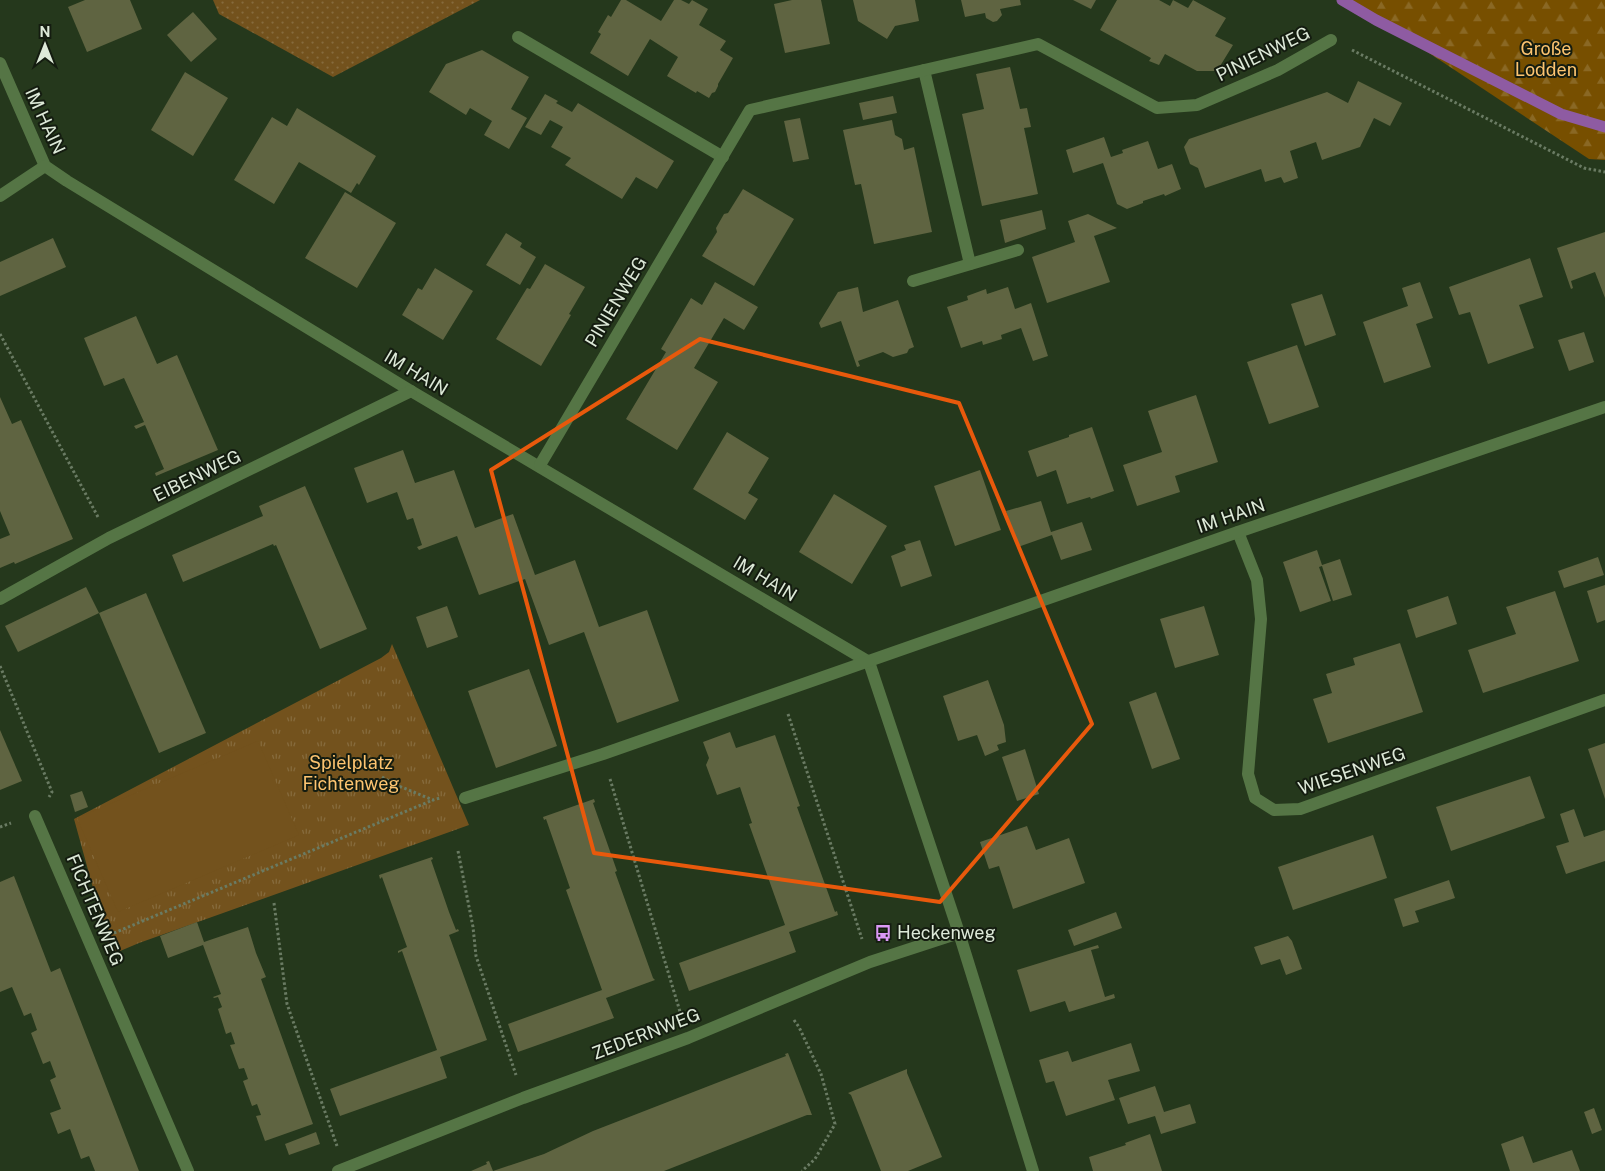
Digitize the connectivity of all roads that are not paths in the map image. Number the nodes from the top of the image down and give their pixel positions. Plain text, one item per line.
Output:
1 (518, 37) dead end
2 (1331, 40) road end
3 (0, 63) edge
4 (924, 70) junction
5 (723, 157) junction
6 (45, 166) junction
7 (0, 196) edge
8 (1018, 250) dead end
9 (970, 264) junction
10 (912, 281) dead end
11 (412, 391) junction
12 (1605, 407) edge
13 (540, 465) junction
14 (1238, 532) junction
15 (0, 599) edge
16 (869, 662) junction
17 (1605, 700) edge
18 (465, 798) road end
19 (35, 816) road end
20 (959, 933) junction
21 (341, 1170) edge
22 (188, 1171) edge
23 (1033, 1171) edge

1 - 5 street
2 - 4 street, PINIENWEG
3 - 6 street, IM HAIN
4 - 5 street, PINIENWEG
4 - 9 street
5 - 13 street, PINIENWEG
6 - 7 street
6 - 11 street, IM HAIN
8 - 9 street
9 - 10 street
11 - 13 street, IM HAIN
11 - 15 street, EIBENWEG
12 - 14 street, IM HAIN
13 - 16 street, IM HAIN
14 - 16 street, IM HAIN
14 - 17 street, WIESENWEG
16 - 18 street, IM HAIN
16 - 20 street
19 - 22 street, FICHTENWEG
20 - 21 street, ZEDERNWEG
20 - 23 street

